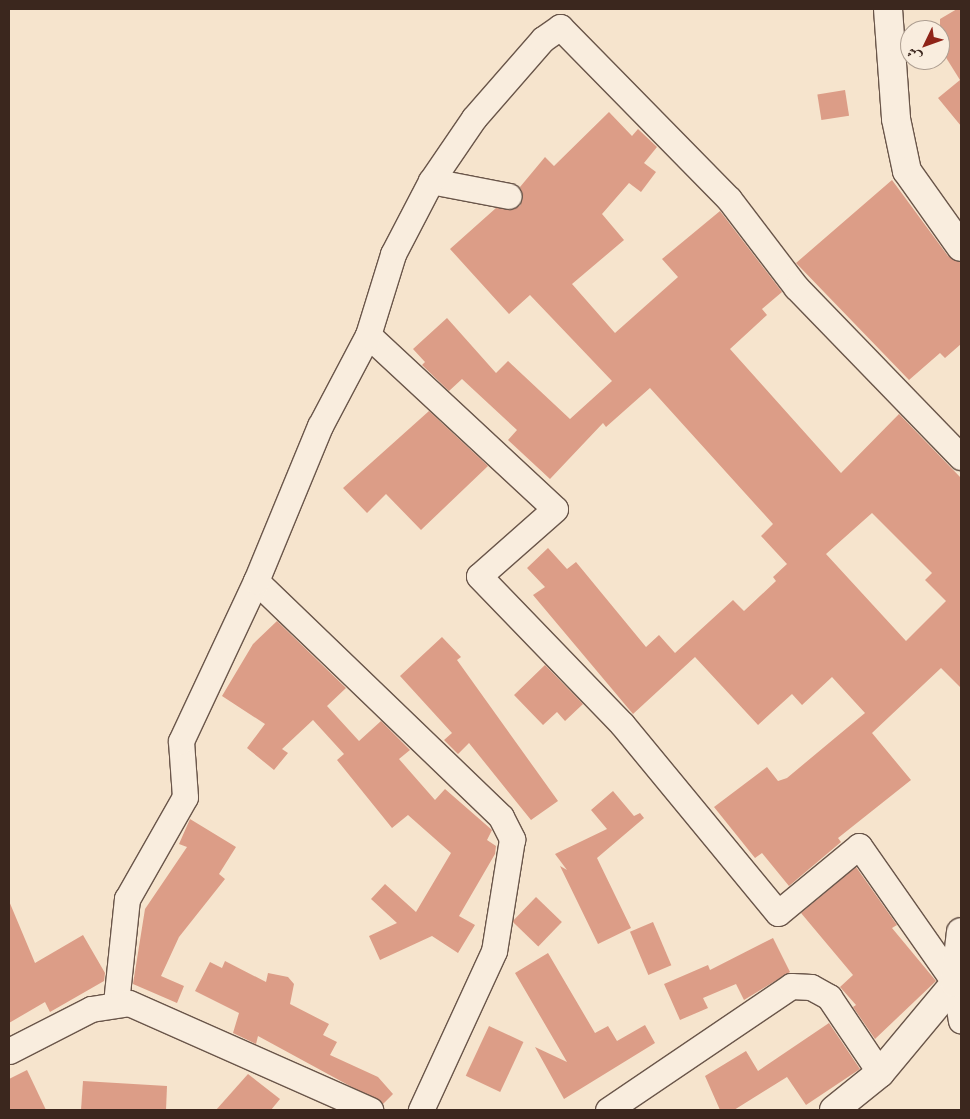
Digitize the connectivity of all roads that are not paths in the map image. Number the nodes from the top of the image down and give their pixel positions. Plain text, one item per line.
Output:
1 (888, 9) edge
2 (430, 181) junction
3 (509, 196) dead end
4 (961, 247) edge
5 (368, 335) junction
6 (961, 457) edge
7 (256, 581) junction
8 (961, 932) edge
9 (955, 983) junction
10 (116, 1003) junction
11 (961, 1021) edge
12 (9, 1051) edge
13 (880, 1073) junction
14 (370, 1110) edge
15 (421, 1110) edge
16 (608, 1110) edge
17 (834, 1110) edge

1 - 4 main road
2 - 3 street
2 - 5 street
2 - 6 street
5 - 7 street
5 - 9 street
7 - 10 street
7 - 15 street
8 - 9 main road
9 - 11 street
9 - 13 main road
10 - 12 street
10 - 14 street
13 - 16 street
13 - 17 main road

